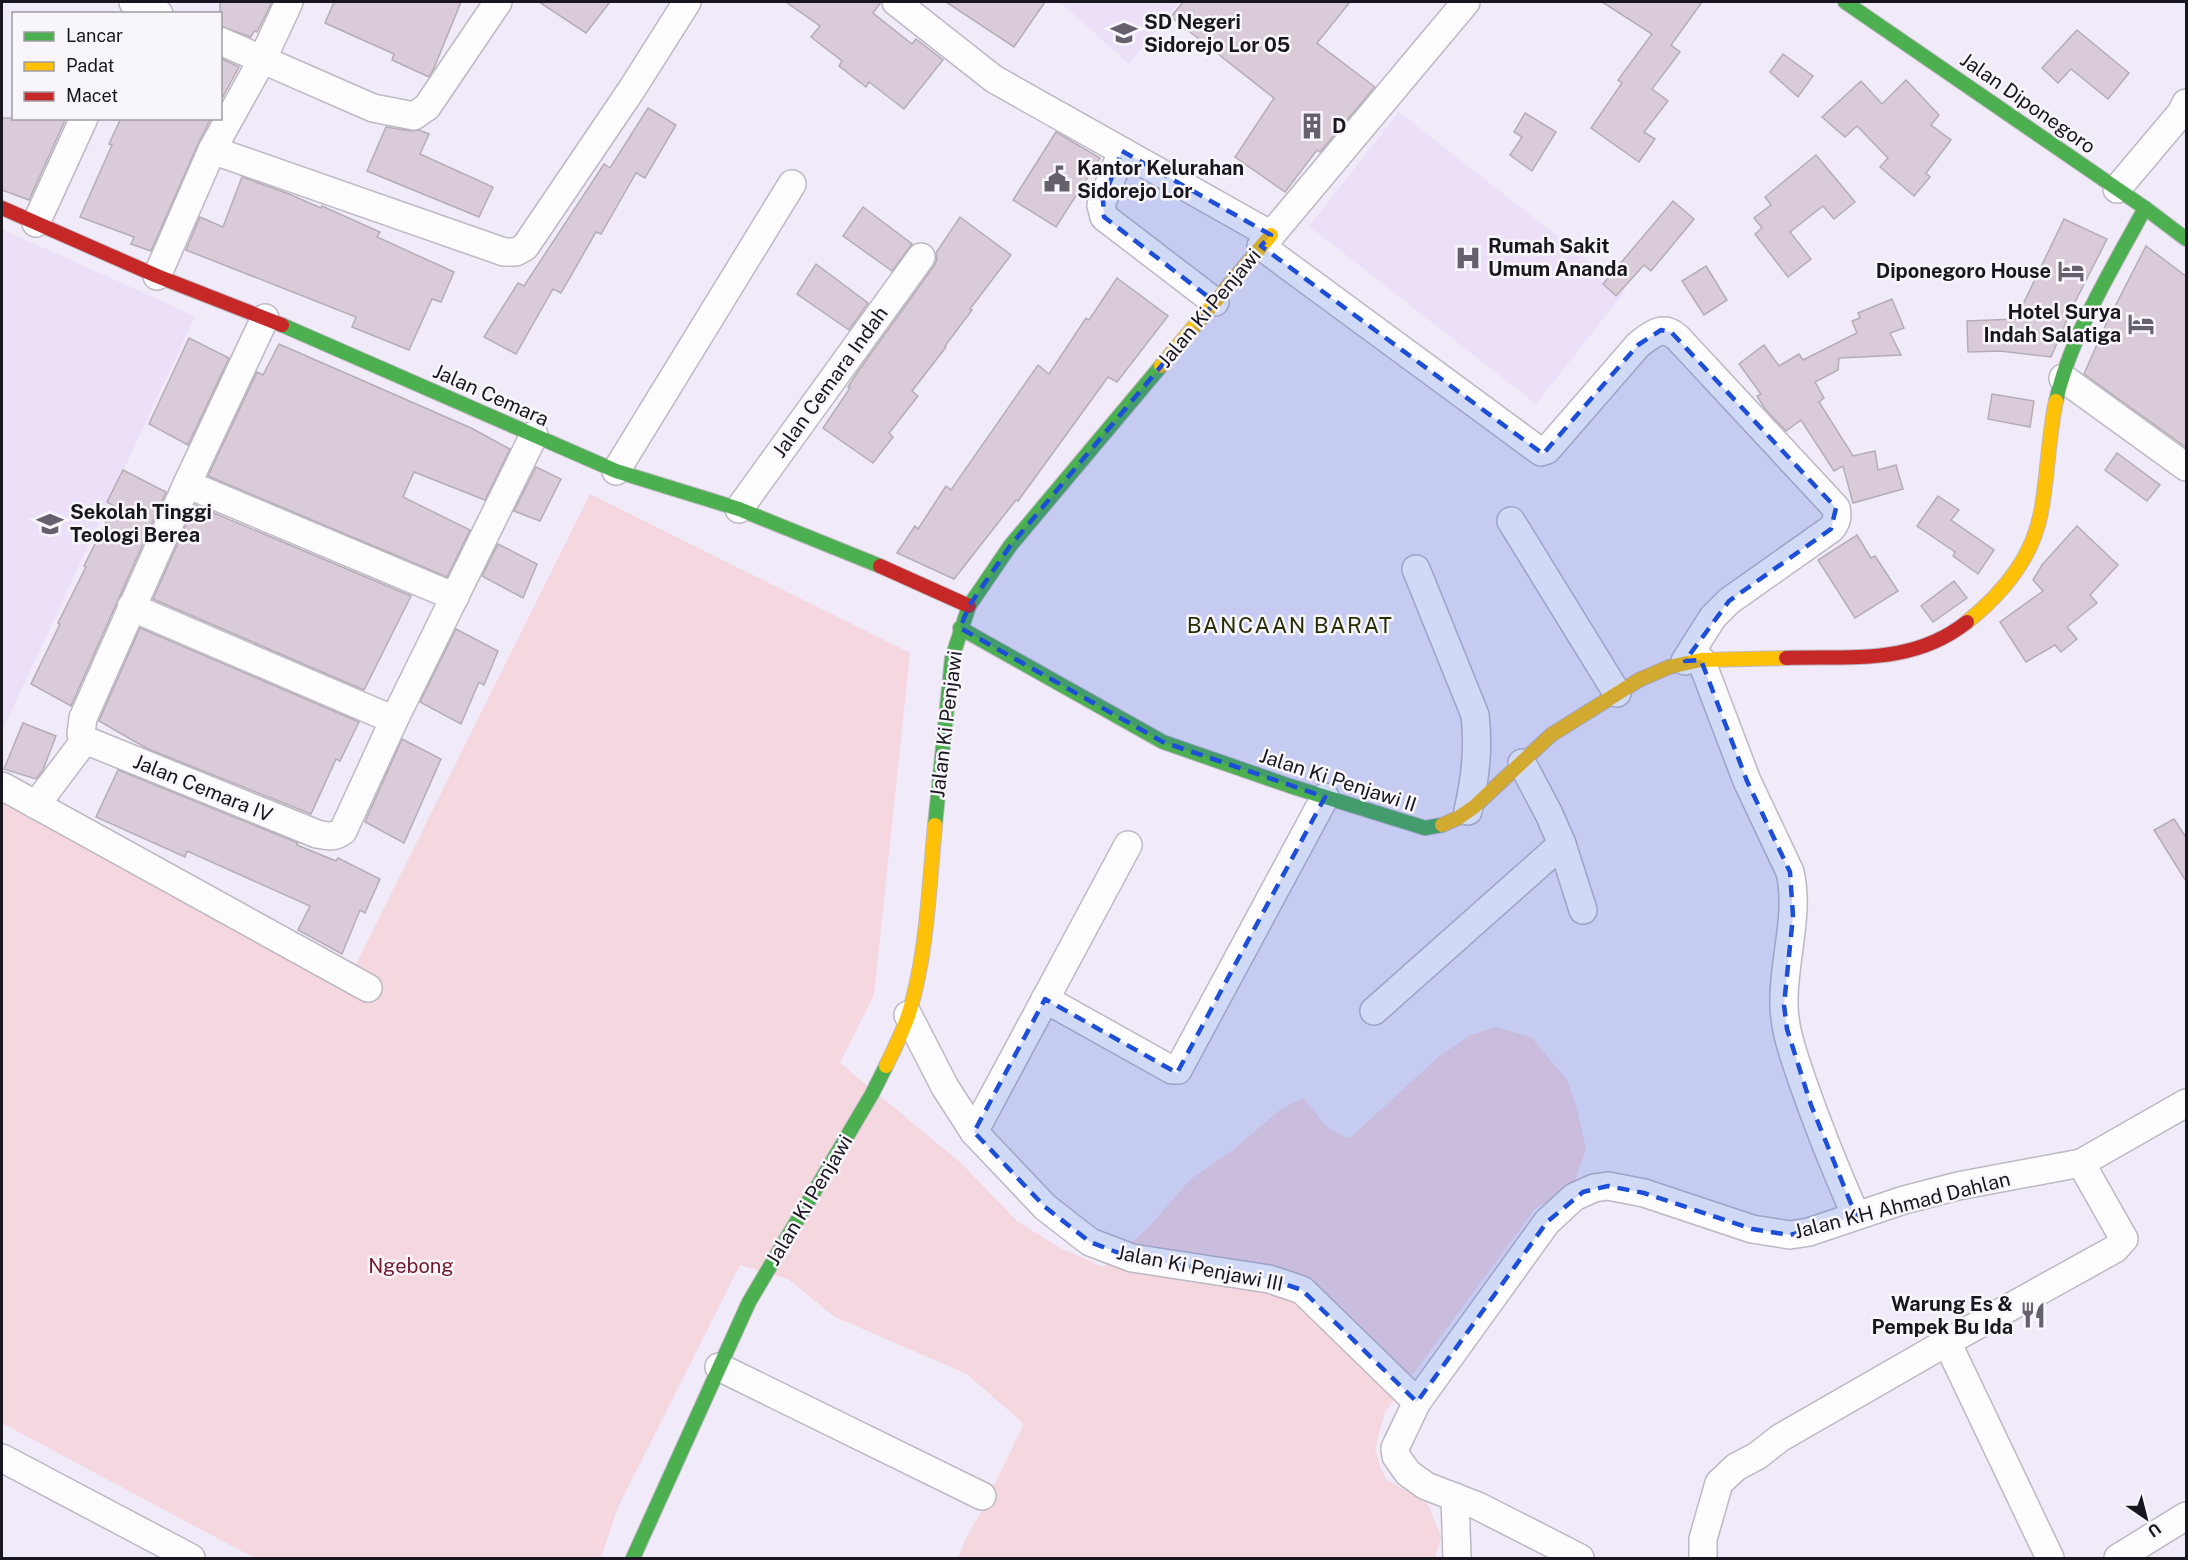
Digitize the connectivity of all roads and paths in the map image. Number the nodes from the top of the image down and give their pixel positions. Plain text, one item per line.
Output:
1 (289, 2) edge
2 (498, 2) edge
3 (687, 2) edge
4 (896, 2) edge
5 (1466, 2) edge
6 (1845, 2) edge
7 (222, 42) edge
8 (262, 60) junction
9 (2187, 103) edge
10 (83, 120) edge
11 (212, 150) junction
12 (1122, 151) junction
13 (792, 184) dead end
14 (2117, 189) junction
15 (2, 208) edge
16 (2145, 208) junction
17 (36, 223) junction
18 (2187, 239) edge
19 (1266, 240) junction
20 (921, 257) dead end
21 (157, 276) junction
22 (1215, 302) junction
23 (265, 318) junction
24 (2063, 378) junction
25 (534, 435) junction
26 (2187, 467) edge
27 (616, 471) junction
28 (187, 484) junction
29 (739, 509) junction
30 (1511, 521) dead end
31 (1416, 569) dead end
32 (454, 597) junction
33 (969, 606) junction
34 (131, 607) junction
35 (960, 628) junction
36 (1693, 661) junction
37 (1617, 693) junction
38 (394, 720) junction
39 (85, 740) junction
40 (1522, 763) junction
41 (2, 786) edge
42 (1325, 797) junction
43 (36, 805) junction
44 (1468, 812) junction
45 (1562, 844) junction
46 (1128, 845) dead end
47 (1583, 910) dead end
48 (368, 988) dead end
49 (1045, 999) junction
50 (1374, 1011) dead end
51 (908, 1015) junction
52 (2187, 1103) edge
53 (974, 1132) junction
54 (2081, 1163) junction
55 (1856, 1216) junction
56 (1947, 1342) junction
57 (719, 1366) junction
58 (1417, 1402) junction
59 (2, 1458) edge
60 (982, 1496) dead end
61 (1455, 1497) junction
62 (2187, 1516) edge
63 (191, 1558) edge
64 (633, 1558) edge
65 (1457, 1558) edge
66 (1580, 1558) edge
67 (1703, 1558) edge
68 (2050, 1558) edge
69 (2118, 1558) edge

1 - 8 street
2 - 8 street
3 - 11 street
4 - 12 street
5 - 19 street, Jalan Ki Penjawi
6 - 14 street, Jalan Diponegoro
7 - 8 street
8 - 11 street
9 - 14 street
10 - 17 street
11 - 21 street
12 - 19 street
12 - 22 street
13 - 27 street
14 - 16 street, Jalan Diponegoro
15 - 17 street, Jalan Cemara
16 - 18 street, Jalan Diponegoro
16 - 24 street
17 - 21 street, Jalan Cemara
19 - 22 street, Jalan Ki Penjawi
19 - 36 street
20 - 29 street, Jalan Cemara Indah
21 - 23 street, Jalan Cemara
22 - 33 street, Jalan Ki Penjawi
23 - 25 street, Jalan Cemara
23 - 28 street
24 - 26 street
24 - 36 street
25 - 27 street, Jalan Cemara
25 - 32 street, Jalan Cemara IV
27 - 29 street, Jalan Cemara
28 - 32 street
28 - 34 street
29 - 33 street, Jalan Cemara
30 - 37 street
31 - 44 street
32 - 38 street, Jalan Cemara IV
33 - 35 street, Jalan Ki Penjawi
34 - 38 street
34 - 39 street
35 - 42 street, Jalan Ki Penjawi II
35 - 51 street, Jalan Ki Penjawi
36 - 37 street, Jalan Ki Penjawi II
36 - 55 street
37 - 40 street, Jalan Ki Penjawi II
38 - 39 street, Jalan Cemara IV
39 - 43 street
40 - 44 street, Jalan Ki Penjawi II
40 - 45 street
41 - 43 street
42 - 44 street, Jalan Ki Penjawi II
42 - 49 street
43 - 48 street
45 - 47 street
45 - 50 street
46 - 49 street
49 - 53 street
51 - 53 street, Jalan Ki Penjawi III
51 - 57 street, Jalan Ki Penjawi
52 - 54 street, Jalan KH Ahmad Dahlan
53 - 58 street, Jalan Ki Penjawi III
54 - 55 street, Jalan KH Ahmad Dahlan
54 - 56 street
55 - 58 street, Jalan KH Ahmad Dahlan
56 - 67 street
56 - 68 street
57 - 60 street
57 - 64 street, Jalan Ki Penjawi
58 - 61 street, Jalan KH Ahmad Dahlan
59 - 63 street
61 - 65 street
61 - 66 street, Jalan KH Ahmad Dahlan
62 - 69 street

